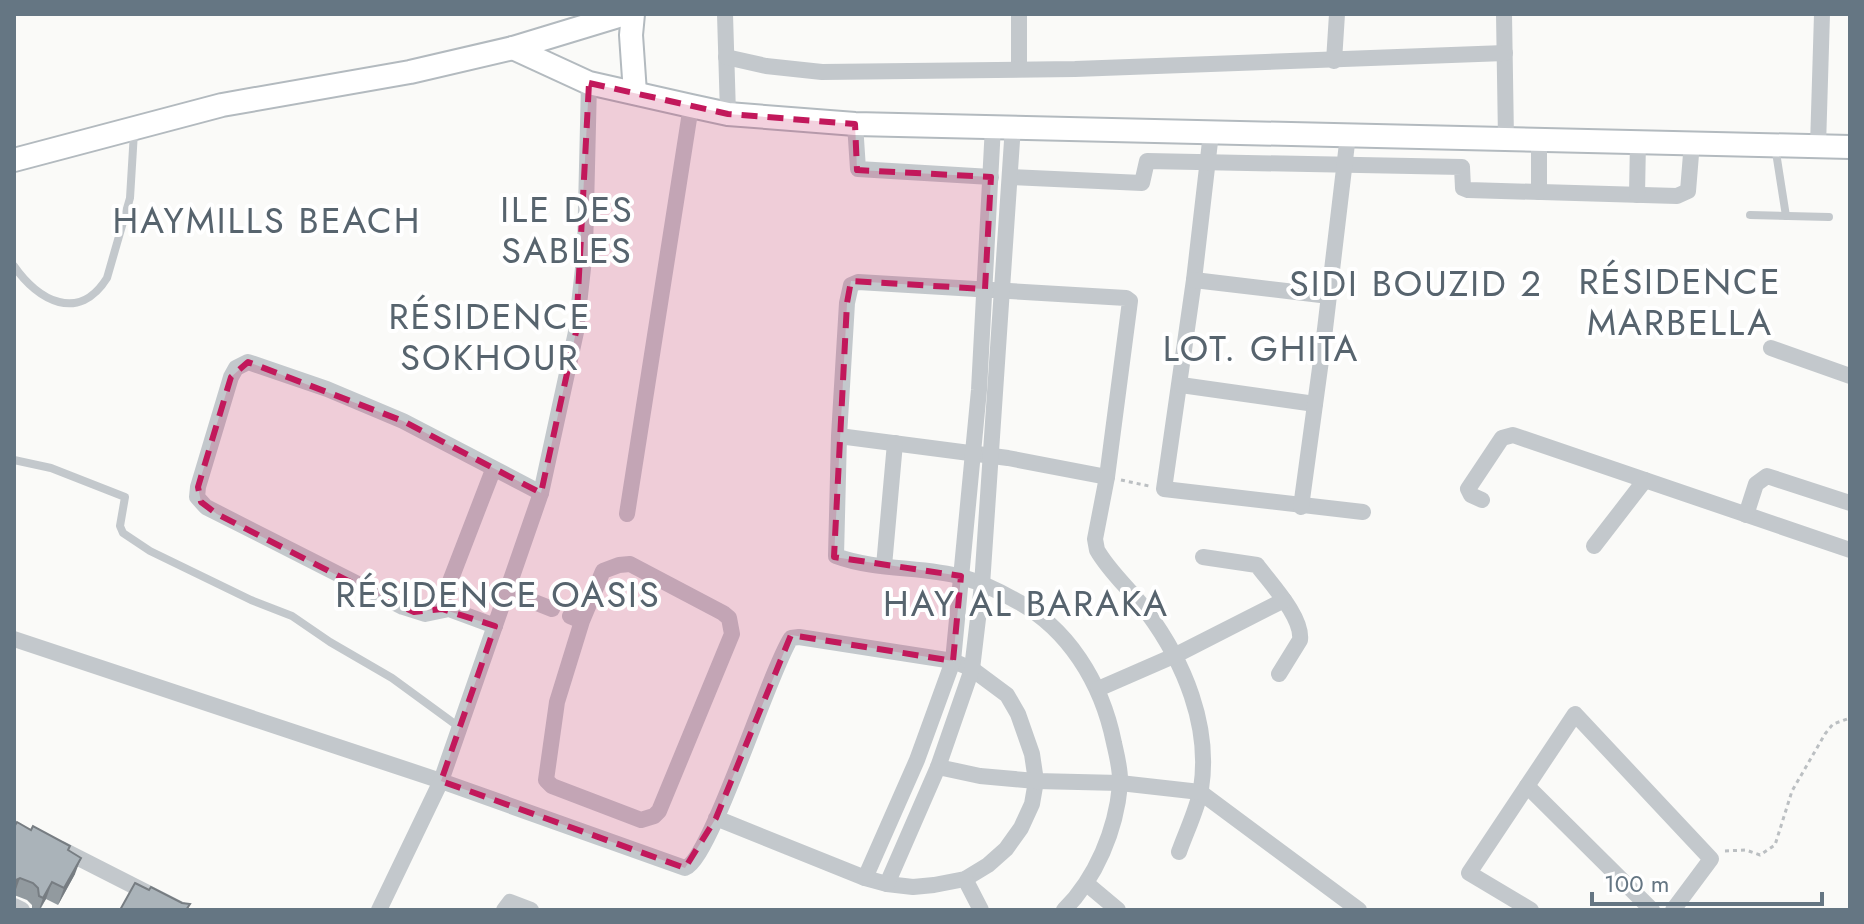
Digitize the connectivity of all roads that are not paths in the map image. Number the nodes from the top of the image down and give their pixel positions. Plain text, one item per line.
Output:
1 (625, 14) edge
2 (633, 14) edge
3 (725, 14) edge
4 (1019, 14) edge
5 (1337, 14) edge
6 (1504, 14) edge
7 (1822, 14) edge
8 (513, 48) junction
9 (1505, 53) junction
10 (726, 57) junction
11 (1334, 61) junction
12 (1019, 69) junction
13 (589, 83) junction
14 (635, 93) junction
15 (691, 106) junction
16 (728, 114) junction
17 (855, 124) junction
18 (1003, 126) junction
19 (135, 127) junction
20 (1149, 129) junction
21 (1211, 133) junction
22 (1348, 135) junction
23 (1464, 138) junction
24 (1539, 138) junction
25 (1506, 139) junction
26 (1638, 141) junction
27 (1692, 142) junction
28 (1774, 145) junction
29 (1818, 146) junction
30 (1850, 147) edge
31 (14, 160) edge
32 (1147, 161) junction
33 (1210, 161) junction
34 (1344, 165) junction
35 (1462, 167) junction
36 (991, 177) junction
37 (1010, 177) junction
38 (1539, 192) junction
39 (1637, 195) junction
40 (1750, 215) dead end
41 (1786, 216) junction
42 (1829, 217) dead end
43 (14, 266) edge
44 (1194, 280) junction
45 (985, 289) junction
46 (1002, 290) junction
47 (1329, 296) junction
48 (1771, 348) dead end
49 (1850, 376) edge
50 (1181, 385) junction
51 (1315, 404) junction
52 (839, 436) junction
53 (895, 443) junction
54 (981, 455) junction
55 (14, 460) edge
56 (493, 470) junction
57 (1107, 477) junction
58 (1645, 480) junction
59 (541, 493) junction
60 (1482, 500) dead end
61 (1850, 503) edge
62 (1301, 507) junction
63 (1363, 512) dead end
64 (627, 514) dead end
65 (1746, 515) junction
66 (1594, 546) dead end
67 (1850, 550) edge
68 (1203, 557) dead end
69 (884, 566) junction
70 (961, 576) junction
71 (982, 585) junction
72 (506, 591) junction
73 (1284, 600) junction
74 (552, 609) dead end
75 (439, 610) junction
76 (576, 618) joint
77 (495, 626) junction
78 (14, 639) edge
79 (1176, 655) junction
80 (953, 661) junction
81 (972, 669) junction
82 (1279, 674) dead end
83 (1098, 689) junction
84 (459, 728) junction
85 (938, 767) junction
86 (441, 781) junction
87 (1036, 781) junction
88 (1120, 783) junction
89 (1527, 786) junction
90 (1200, 792) junction
91 (716, 818) junction
92 (45, 840) edge
93 (1179, 852) dead end
94 (865, 878) junction
95 (965, 879) junction
96 (887, 884) junction
97 (1087, 884) junction
98 (14, 906) edge
99 (22, 910) edge
100 (181, 910) edge
101 (379, 910) edge
102 (504, 910) edge
103 (531, 910) edge
104 (981, 910) edge
105 (1064, 910) edge
106 (1118, 910) edge
107 (1359, 910) edge
108 (1531, 910) edge
109 (1652, 910) edge
110 (1673, 910) edge

1 - 8 street
2 - 14 street
3 - 10 street
4 - 12 street
5 - 11 street
6 - 9 street
7 - 29 street
8 - 13 street
8 - 19 street
9 - 11 street
9 - 25 street
10 - 12 street
10 - 16 street
11 - 12 street
13 - 14 street
13 - 59 street
14 - 15 street
15 - 16 street
15 - 64 street
16 - 17 street
17 - 18 street
17 - 36 street
18 - 20 street
18 - 36 street
18 - 37 street
19 - 31 street
19 - 43 lane
20 - 21 street
20 - 32 street
21 - 22 street
21 - 33 street
22 - 23 street
22 - 34 street
23 - 25 street
23 - 35 street
24 - 25 street
24 - 26 street
24 - 38 street
26 - 27 street
26 - 39 street
27 - 28 street
27 - 39 street
28 - 29 street
28 - 41 lane
29 - 30 street
32 - 33 street
32 - 37 street
33 - 34 street
33 - 44 street
34 - 35 street
34 - 47 street
35 - 38 street
36 - 45 street
37 - 46 street
38 - 39 street
40 - 41 lane
41 - 42 lane
44 - 47 street
44 - 50 street
45 - 46 street
45 - 52 street
45 - 54 street
46 - 54 street
46 - 57 street
47 - 51 street
48 - 49 street
50 - 51 street
50 - 62 street
51 - 62 street
52 - 53 street
52 - 69 street
53 - 54 street
53 - 69 street
54 - 57 street
54 - 70 street
54 - 71 street
55 - 84 lane
56 - 59 street
56 - 75 street
56 - 75 street
57 - 79 street
58 - 60 street
58 - 65 street
58 - 66 street
59 - 72 street
61 - 65 street
62 - 63 street
65 - 67 street
68 - 73 street
69 - 70 street
70 - 71 street
70 - 80 street
71 - 81 street
71 - 83 street
72 - 74 street
72 - 77 street
73 - 79 street
73 - 82 street
75 - 77 street
76 - 76 street
77 - 84 street
78 - 86 street
79 - 83 street
79 - 90 street
80 - 81 street
80 - 91 street
80 - 94 street
81 - 85 street
81 - 87 street
83 - 88 street
84 - 86 street
85 - 87 street
85 - 96 street
86 - 91 street
86 - 101 street
87 - 88 street
87 - 95 street
88 - 90 street
88 - 97 street
89 - 108 street
89 - 109 street
89 - 110 street
90 - 93 street
90 - 107 street
91 - 94 street
92 - 100 street
94 - 96 street
95 - 96 street
95 - 104 street
97 - 105 street
97 - 106 street
98 - 99 street
102 - 103 street

